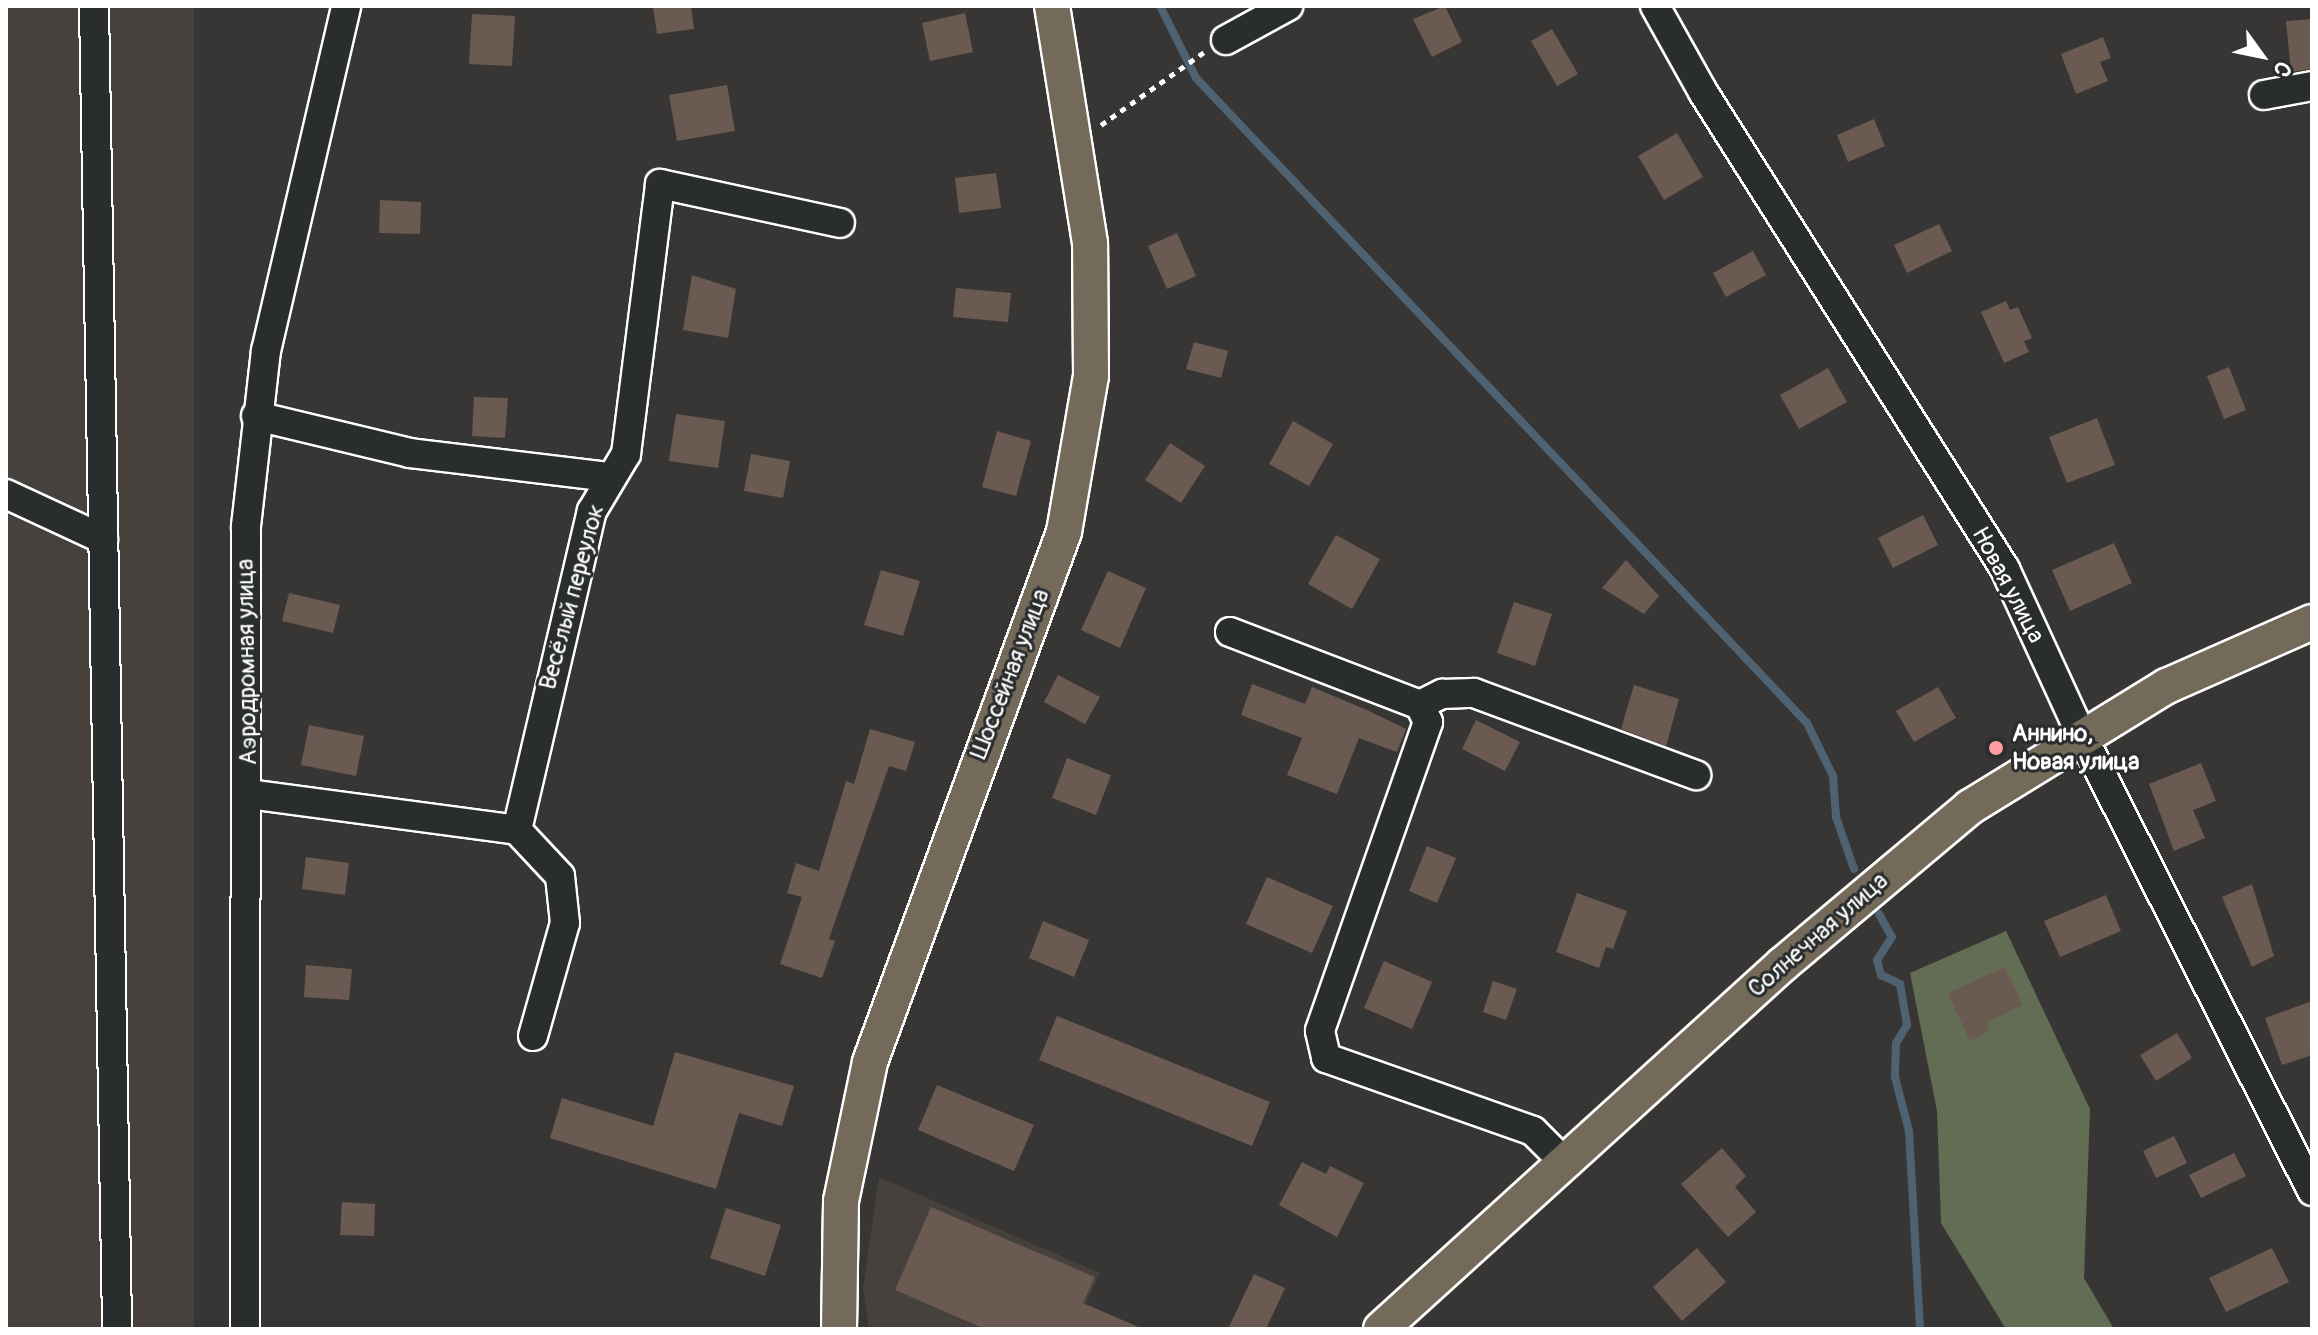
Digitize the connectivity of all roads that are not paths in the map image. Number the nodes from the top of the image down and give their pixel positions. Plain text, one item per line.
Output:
1 (94, 6) edge
2 (346, 6) edge
3 (1052, 6) edge
4 (1288, 6) edge
5 (1655, 6) edge
6 (1226, 40) dead end
7 (2312, 86) edge
8 (2264, 95) dead end
9 (840, 223) dead end
10 (256, 416) junction
11 (609, 477) junction
12 (6, 494) edge
13 (103, 539) junction
14 (2312, 622) edge
15 (1230, 632) dead end
16 (1420, 705) junction
17 (2081, 734) junction
18 (1696, 775) dead end
19 (248, 794) junction
20 (517, 830) junction
21 (533, 1036) dead end
22 (1563, 1161) junction
23 (2312, 1191) edge
24 (117, 1329) edge
25 (245, 1329) edge
26 (839, 1329) edge
27 (1381, 1329) edge

1 - 13 street
2 - 10 street, Аэродромная улица
3 - 26 main road, Шоссейная улица
4 - 6 street
5 - 17 street, Новая улица
7 - 8 street
9 - 11 street, Весёлый переулок
10 - 11 street
10 - 19 street, Аэродромная улица
11 - 20 street, Весёлый переулок
12 - 13 street
13 - 24 street
14 - 17 main road, Солнечная улица
15 - 16 street
16 - 18 street
16 - 22 street
17 - 22 main road, Солнечная улица
17 - 23 street, Новая улица
19 - 20 street
19 - 25 street, Аэродромная улица
20 - 21 street
22 - 27 main road, Солнечная улица

